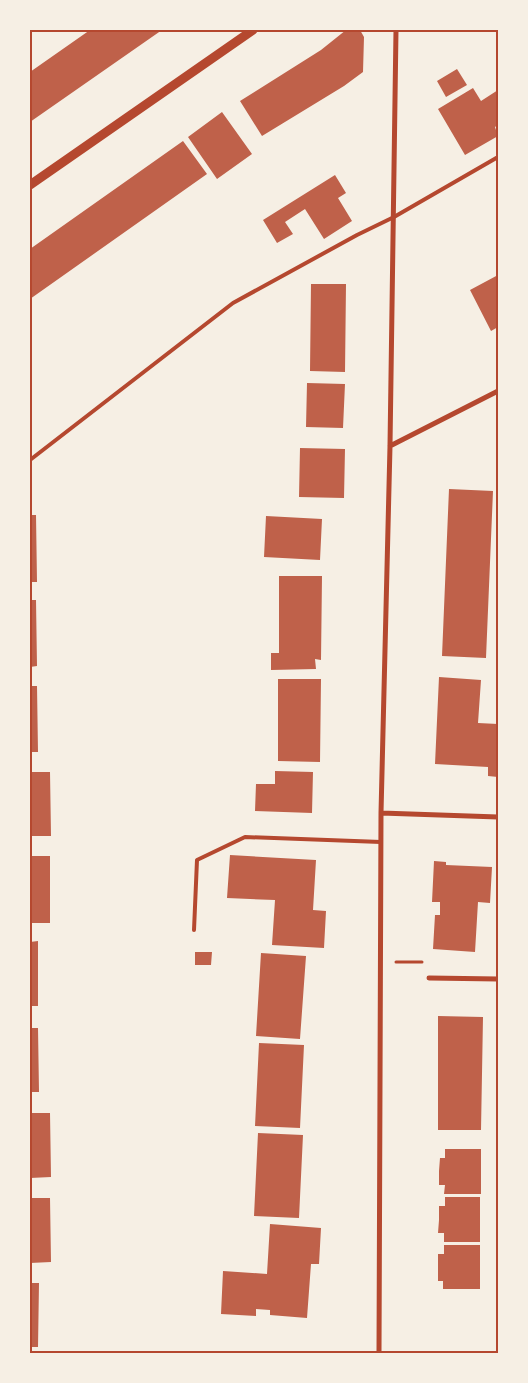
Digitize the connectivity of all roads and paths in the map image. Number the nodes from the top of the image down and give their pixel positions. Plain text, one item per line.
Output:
1 (253, 30) edge
2 (396, 30) edge
3 (498, 157) edge
4 (30, 186) edge
5 (394, 217) junction
6 (498, 390) edge
7 (390, 446) junction
8 (30, 460) edge
9 (381, 813) junction
10 (498, 817) edge
11 (381, 842) junction
12 (194, 930) dead end
13 (381, 962) junction
14 (429, 978) dead end
15 (443, 978) junction
16 (498, 979) edge
17 (379, 1353) edge

1 - 4 street
2 - 5 street
3 - 5 lane
5 - 7 street
5 - 8 lane
6 - 7 street
7 - 9 street
9 - 10 street
9 - 11 street
11 - 12 lane
11 - 13 street
13 - 15 path
13 - 17 street
14 - 15 street
15 - 16 street

